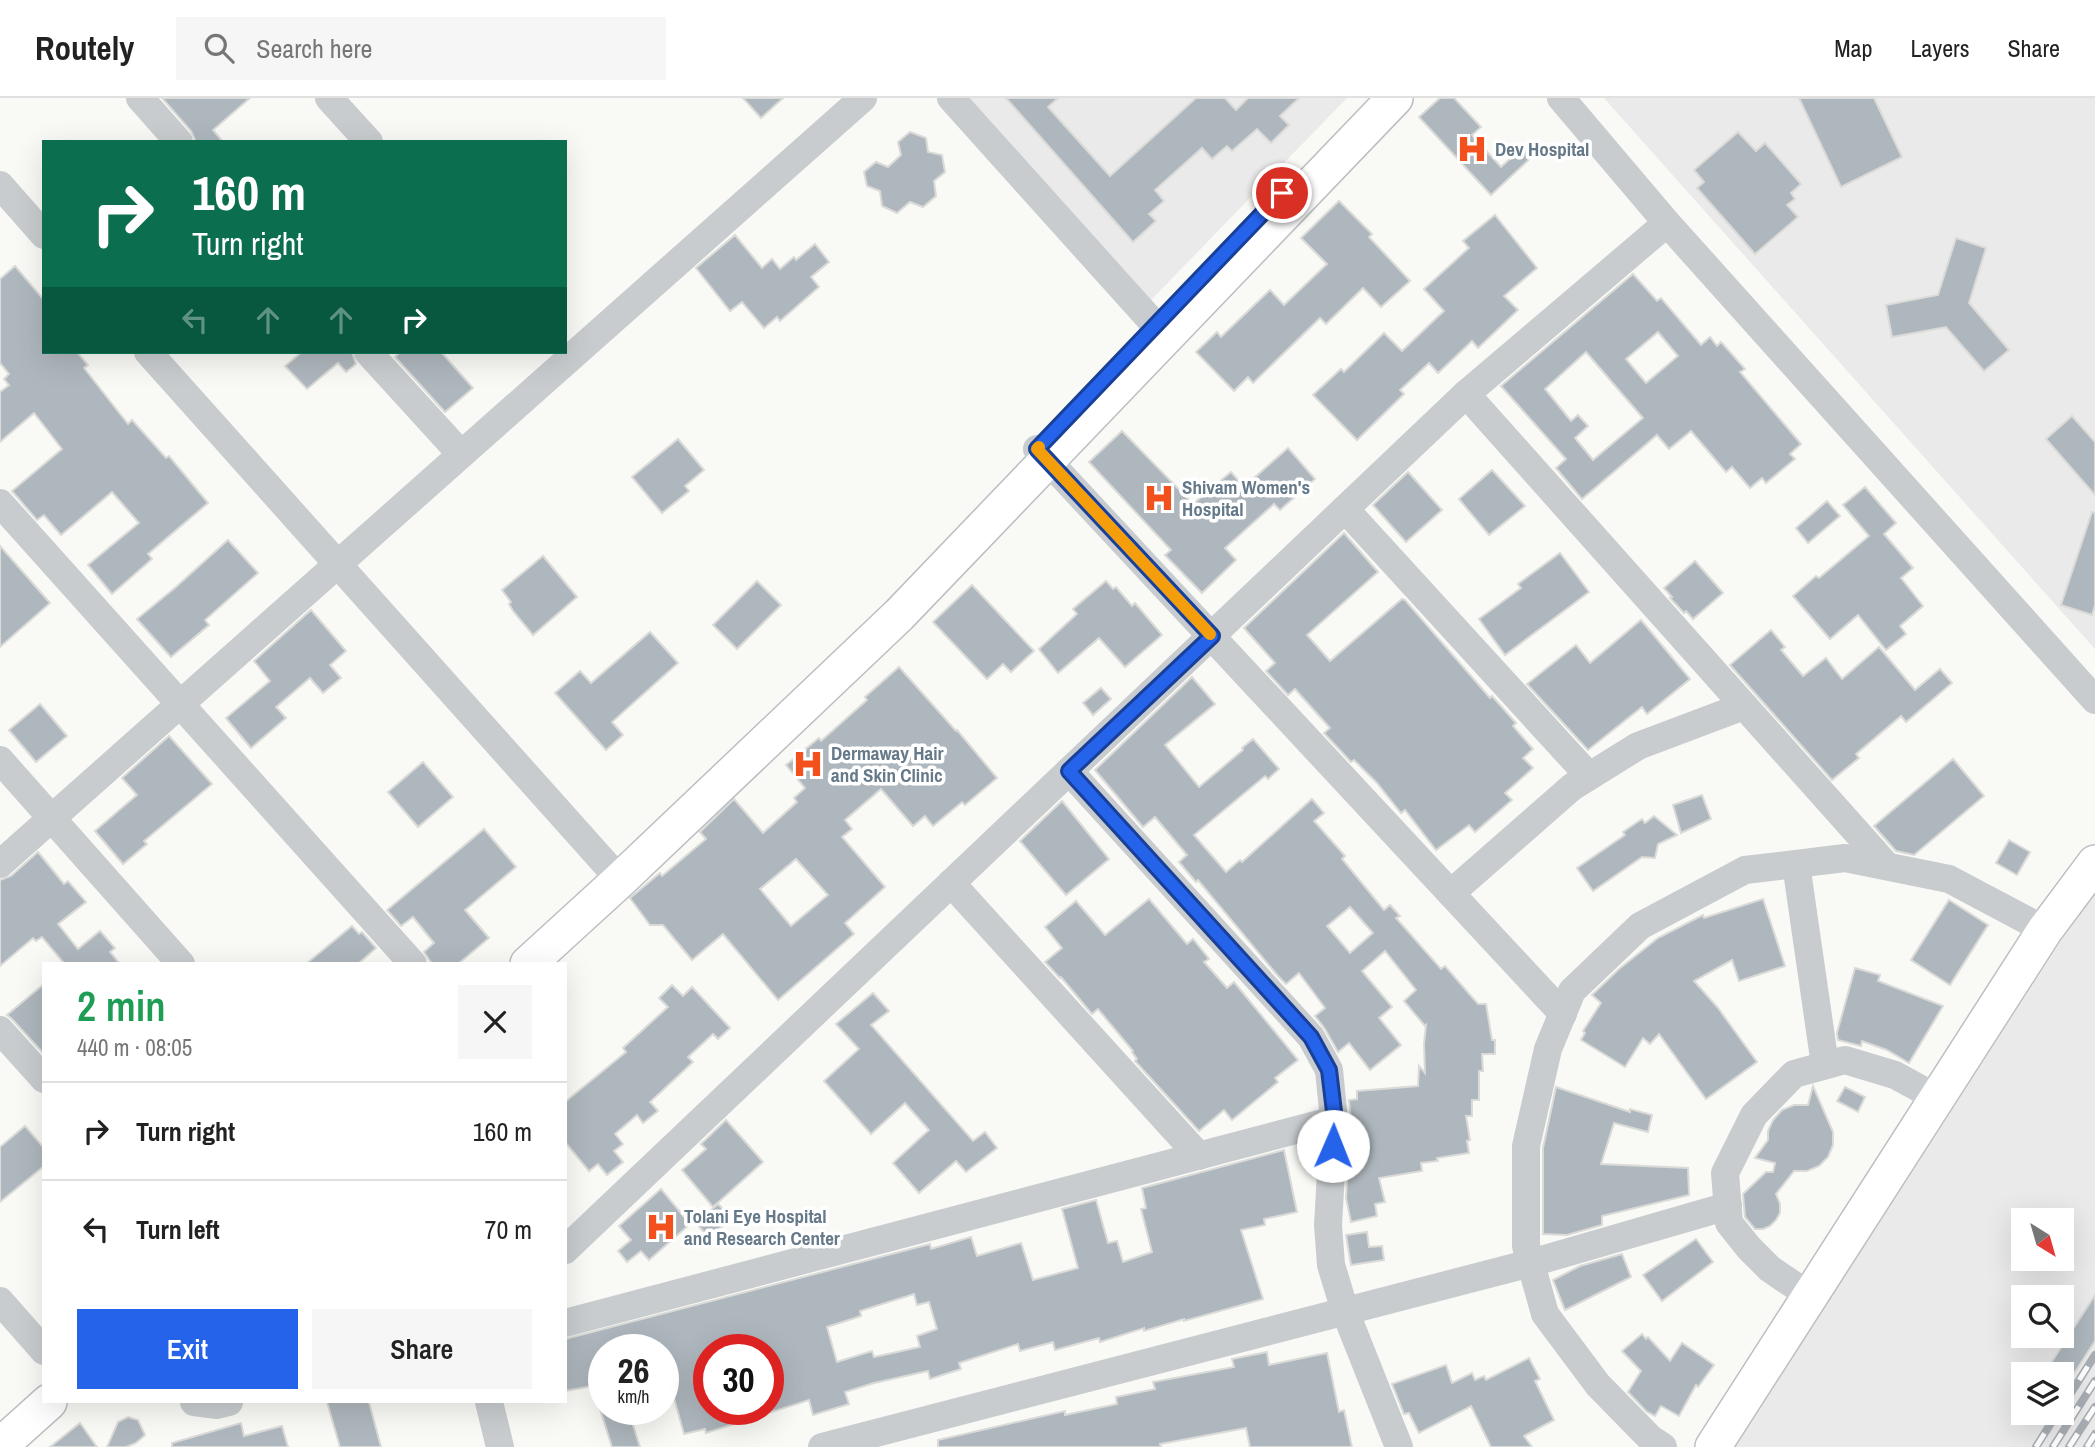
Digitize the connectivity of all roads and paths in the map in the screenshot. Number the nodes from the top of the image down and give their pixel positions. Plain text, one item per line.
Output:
1 (140, 98) edge
2 (329, 98) edge
3 (863, 98) edge
4 (951, 98) edge
5 (1372, 98) edge
6 (1395, 98) edge
7 (1561, 98) edge
8 (177, 140) edge
9 (367, 140) edge
10 (0, 186) edge
11 (1667, 223) junction
12 (42, 232) edge
13 (1160, 330) junction
14 (567, 352) edge
15 (150, 354) edge
16 (370, 354) edge
17 (562, 356) edge
18 (1466, 394) junction
19 (461, 454) junction
20 (1042, 454) junction
21 (0, 502) edge
22 (1345, 509) junction
23 (337, 564) junction
24 (1212, 636) junction
25 (2095, 700) edge
26 (180, 704) junction
27 (1744, 706) junction
28 (0, 760) edge
29 (1069, 771) junction
30 (1589, 776) junction
31 (52, 818) junction
32 (2095, 863) edge
33 (0, 864) edge
34 (1796, 864) junction
35 (1887, 866) junction
36 (615, 875) junction
37 (951, 883) junction
38 (1451, 893) junction
39 (2045, 930) junction
40 (179, 962) edge
41 (411, 962) edge
42 (509, 962) edge
43 (530, 962) edge
44 (1563, 1014) junction
45 (0, 1030) edge
46 (1825, 1065) junction
47 (42, 1077) edge
48 (1937, 1097) junction
49 (1335, 1120) junction
50 (1199, 1156) junction
51 (1728, 1206) junction
52 (567, 1248) edge
53 (1531, 1263) junction
54 (1810, 1296) junction
55 (0, 1301) edge
56 (1345, 1311) junction
57 (567, 1322) edge
58 (42, 1349) edge
59 (42, 1389) edge
60 (48, 1403) edge
61 (202, 1403) edge
62 (225, 1403) edge
63 (489, 1403) edge
64 (0, 1427) edge
65 (0, 1446) edge
66 (500, 1447) edge
67 (822, 1447) edge
68 (1399, 1447) edge
69 (1663, 1447) edge
70 (1713, 1447) edge

1 - 8 street
2 - 9 street
3 - 14 street
4 - 13 street
5 - 13 main road
6 - 13 main road
7 - 11 street
10 - 12 street
11 - 18 street
11 - 25 street
13 - 20 main road
15 - 23 street
16 - 19 street
17 - 19 street
18 - 22 street
18 - 27 street
19 - 23 street
20 - 24 street
20 - 36 main road
21 - 26 street
22 - 24 street
22 - 30 street
23 - 26 street
23 - 36 street
24 - 29 street
24 - 38 street
26 - 31 street
26 - 41 street
27 - 30 street
27 - 35 street
28 - 31 street
29 - 37 street
29 - 49 street
30 - 38 street
31 - 33 street
31 - 40 street
32 - 39 main road
34 - 35 street
34 - 44 street
34 - 46 street
35 - 39 street
36 - 42 main road
36 - 43 main road
37 - 50 street
37 - 52 street
38 - 44 street
39 - 48 main road
44 - 53 street
45 - 47 street
46 - 48 street
46 - 51 street
48 - 54 main road
49 - 50 street
49 - 56 street
50 - 57 street
51 - 53 street
51 - 54 street
53 - 56 street
53 - 69 street
54 - 70 main road
55 - 58 street
56 - 67 street
56 - 68 street
59 - 64 main road
60 - 65 main road
61 - 62 street
63 - 66 street

